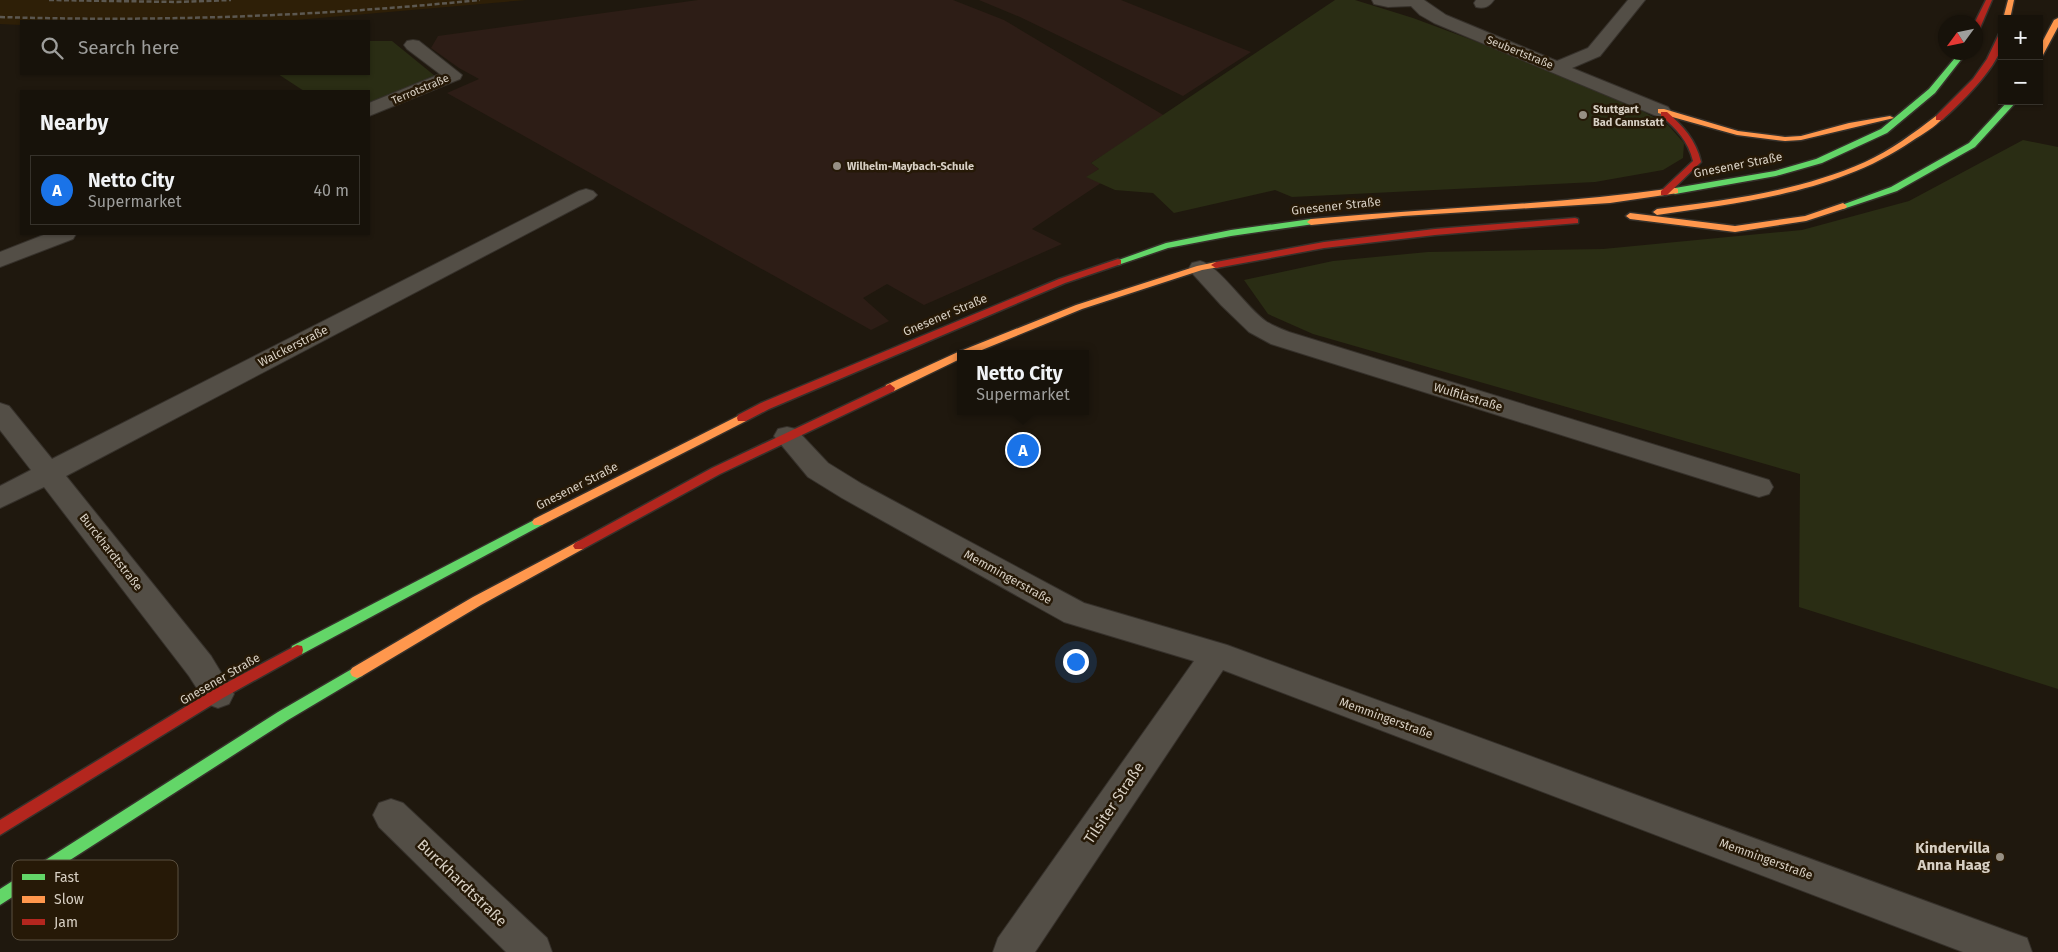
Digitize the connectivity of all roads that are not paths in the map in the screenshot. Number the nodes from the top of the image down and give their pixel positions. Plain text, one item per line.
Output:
1 (1380, 0) edge
2 (1637, 0) edge
3 (1989, 0) edge
4 (2011, 0) edge
5 (1414, 1) edge
6 (1982, 15) edge
7 (2007, 15) edge
8 (2058, 20) edge
9 (1998, 43) edge
10 (413, 45) dead end
11 (2043, 48) edge
12 (1957, 60) edge
13 (1558, 67) junction
14 (2009, 105) edge
15 (370, 110) edge
16 (1661, 111) junction
17 (1904, 115) junction
18 (1664, 193) junction
19 (586, 195) dead end
20 (1591, 219) dead end
21 (62, 235) edge
22 (0, 260) edge
23 (1200, 268) junction
24 (971, 350) edge
25 (957, 356) edge
26 (0, 412) edge
27 (787, 436) junction
28 (49, 473) junction
29 (1759, 486) dead end
30 (0, 498) edge
31 (1216, 654) junction
32 (218, 694) junction
33 (391, 815) dead end
34 (0, 828) edge
35 (59, 860) edge
36 (12, 890) edge
37 (0, 898) edge
38 (533, 952) edge
39 (1012, 952) edge
40 (2013, 952) edge

1 - 5 street, Seubertstraße
2 - 13 street
3 - 6 main road
4 - 7 main road
5 - 13 street, Seubertstraße
8 - 11 main road
9 - 14 main road
10 - 15 street, Terrotstraße
12 - 17 main road, Gnesener Straße
13 - 16 street, Seubertstraße
16 - 17 main road
16 - 18 main road
17 - 18 main road, Gnesener Straße
18 - 32 main road, Gnesener Straße
19 - 28 street, Walckerstraße
20 - 23 main road
21 - 22 street
23 - 24 main road
23 - 29 street, Wulfilastraße
25 - 27 main road
26 - 28 street, Burckhardtstraße
27 - 31 street, Memmingerstraße
27 - 35 main road
28 - 30 street, Walckerstraße
28 - 32 street, Burckhardtstraße
31 - 39 street, Tilsiter Straße
31 - 40 street, Memmingerstraße
32 - 34 main road, Gnesener Straße
33 - 38 street, Burckhardtstraße
36 - 37 main road

